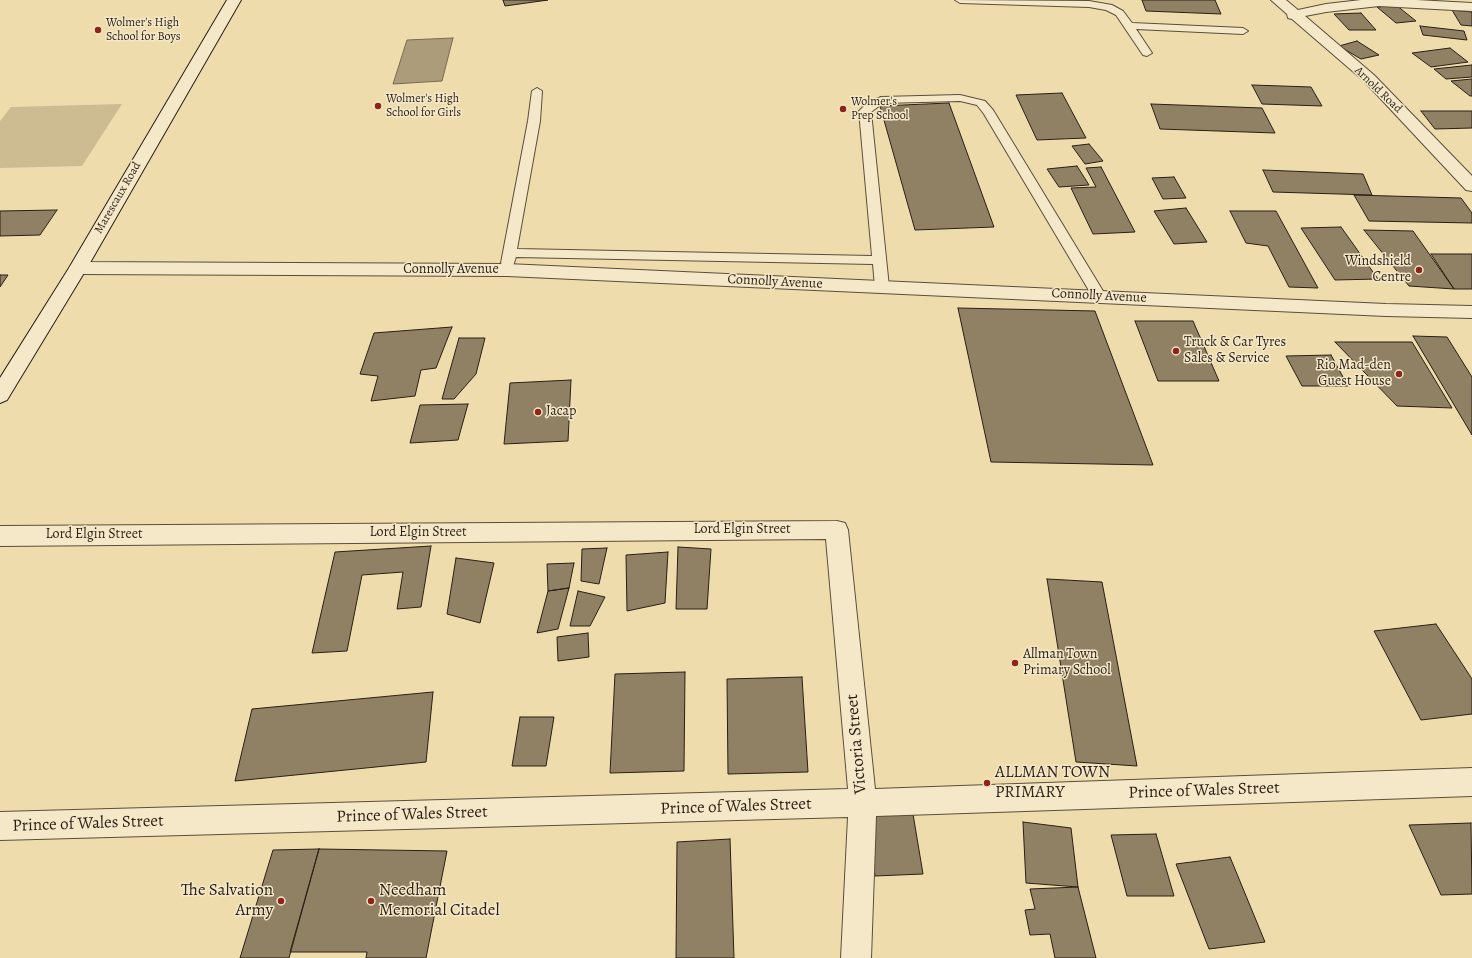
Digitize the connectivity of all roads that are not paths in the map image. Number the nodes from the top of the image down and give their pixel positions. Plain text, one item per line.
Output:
1 (234, 0) edge
2 (960, 0) edge
3 (1278, 0) edge
4 (1472, 7) edge
5 (1294, 15) junction
6 (1130, 26) junction
7 (1243, 31) dead end
8 (1147, 53) dead end
9 (537, 91) dead end
10 (1472, 186) edge
11 (879, 260) junction
12 (508, 262) junction
13 (78, 268) junction
14 (882, 287) junction
15 (1099, 296) junction
16 (1472, 312) edge
17 (0, 395) edge
18 (837, 530) joint
19 (0, 536) edge
20 (1472, 782) edge
21 (863, 803) junction
22 (0, 826) edge
23 (856, 958) edge

1 - 13 street, Marescaux Road
2 - 6 lane
3 - 5 street, Arnold Road
4 - 5 street
5 - 10 street, Arnold Road
6 - 7 lane
6 - 8 lane
9 - 12 lane
11 - 12 lane
11 - 14 lane
11 - 15 lane
12 - 13 street, Connolly Avenue
12 - 14 street, Connolly Avenue
13 - 17 street, Marescaux Road
14 - 15 street, Connolly Avenue
15 - 16 street, Connolly Avenue
18 - 19 street, Lord Elgin Street
18 - 21 street, Victoria Street
20 - 21 street, Prince of Wales Street
21 - 22 street, Prince of Wales Street
21 - 23 street, Victoria Street

